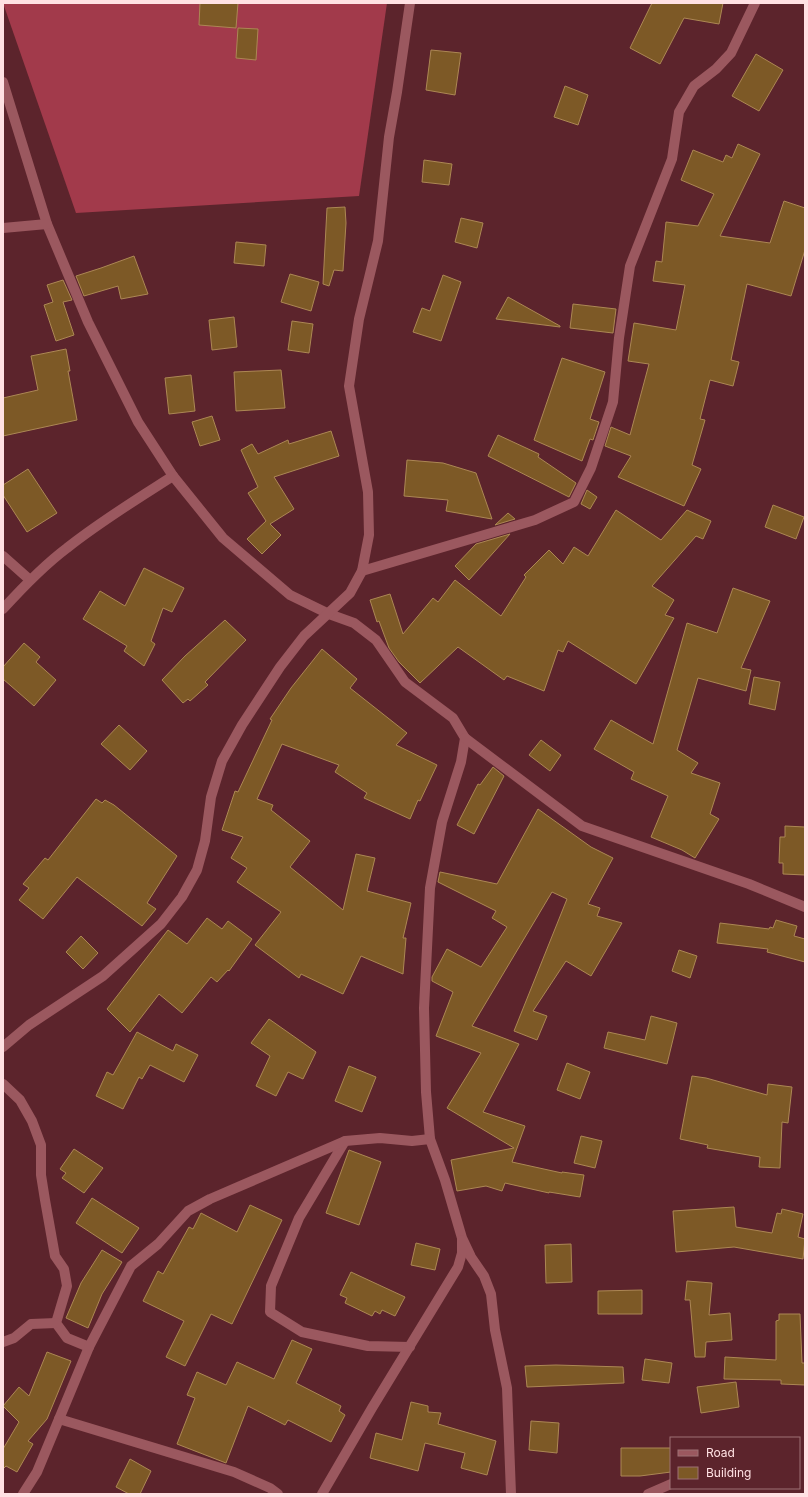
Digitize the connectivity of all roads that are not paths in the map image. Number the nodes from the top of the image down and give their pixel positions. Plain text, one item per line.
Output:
1 (410, 3) edge
2 (755, 3) edge
3 (3, 82) edge
4 (47, 224) junction
5 (3, 228) edge
6 (173, 476) junction
7 (3, 556) edge
8 (362, 571) junction
9 (30, 580) junction
10 (3, 609) edge
11 (329, 614) junction
12 (464, 738) junction
13 (805, 907) edge
14 (3, 1047) edge
15 (3, 1084) edge
16 (430, 1139) junction
17 (345, 1142) junction
18 (462, 1238) junction
19 (56, 1323) junction
20 (3, 1342) edge
21 (89, 1347) junction
22 (410, 1347) junction
23 (59, 1419) junction
24 (670, 1484) edge
25 (23, 1494) edge
26 (278, 1494) edge
27 (322, 1494) edge
28 (511, 1494) edge
29 (648, 1494) edge

1 - 8 street
2 - 8 street
3 - 4 street
4 - 5 street
4 - 6 street
6 - 9 street
6 - 11 street
7 - 9 street
8 - 11 street
9 - 10 street
11 - 12 street
11 - 14 street
12 - 13 street
12 - 16 street
15 - 19 street
16 - 17 street
16 - 18 street
17 - 21 street
17 - 22 street
18 - 22 street
18 - 28 street
19 - 20 street
19 - 21 street
21 - 23 street
22 - 27 street
23 - 25 street
23 - 26 street
24 - 29 street

